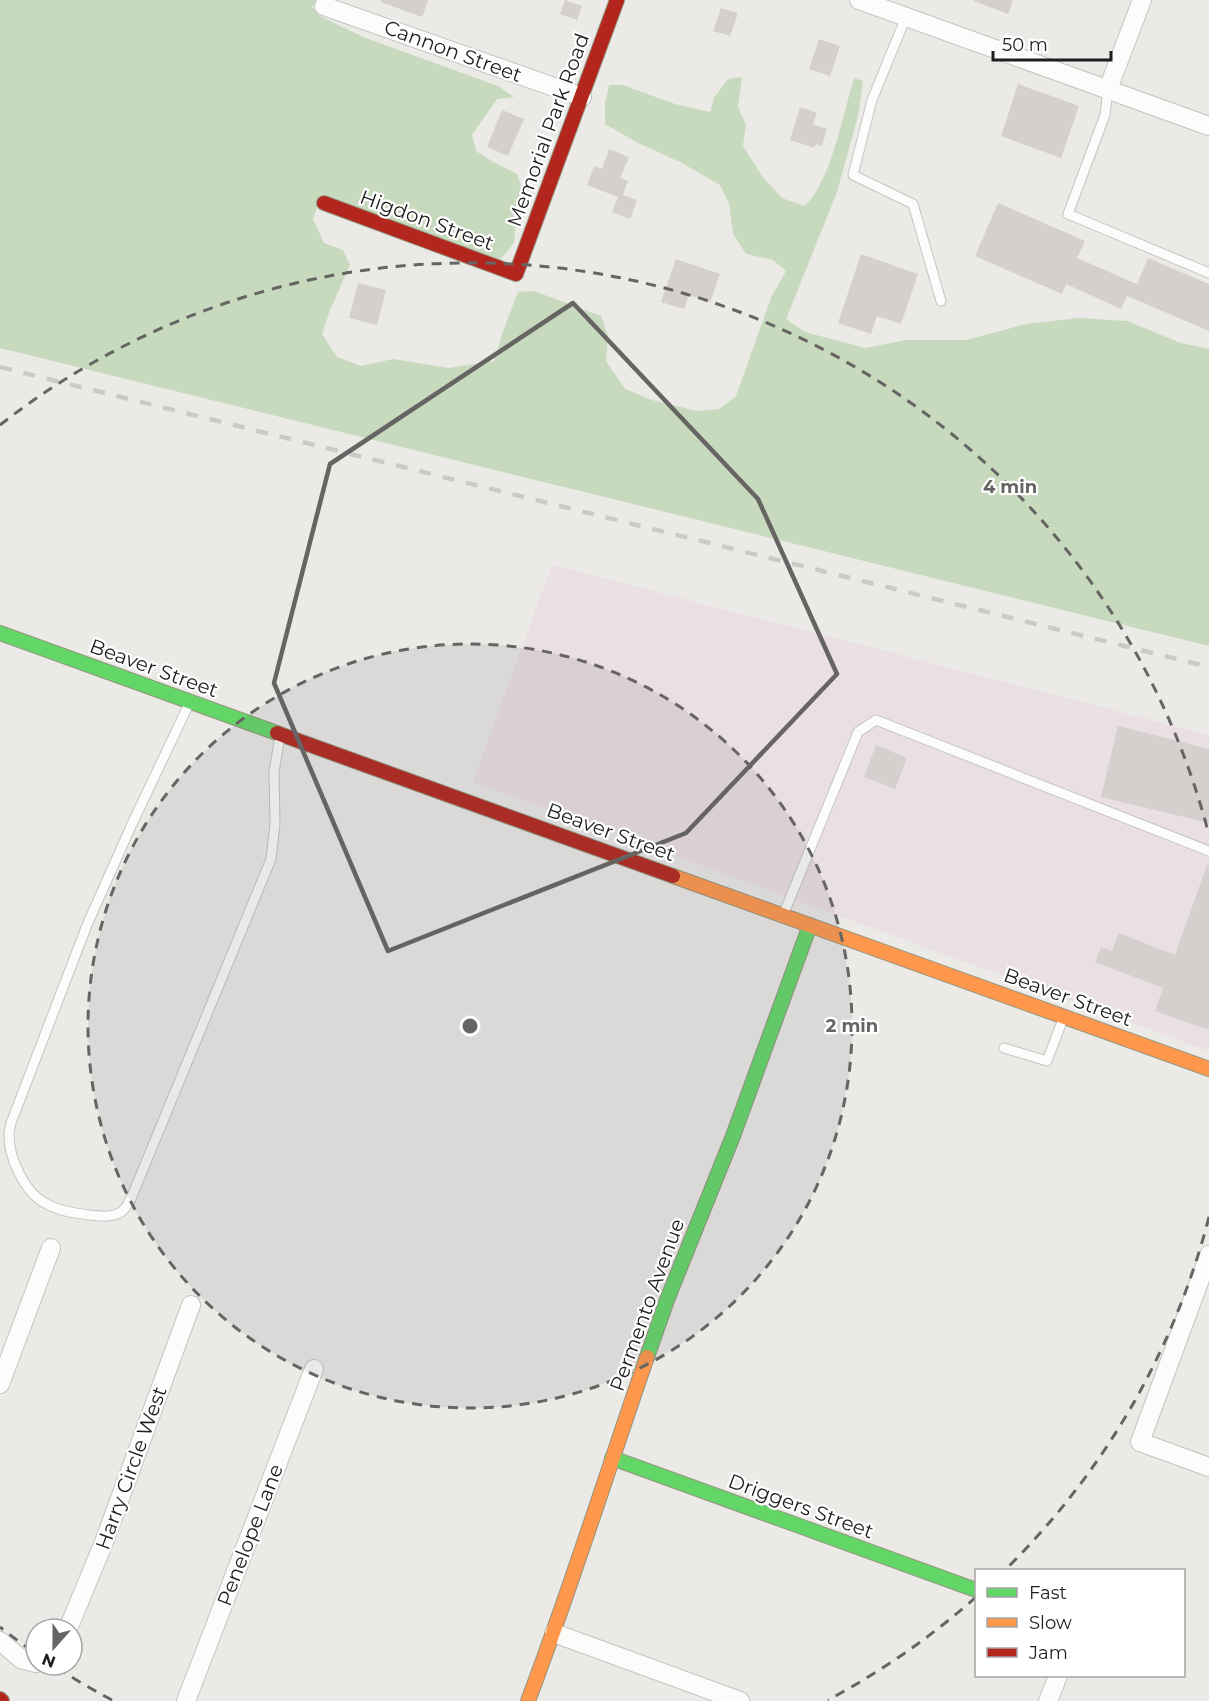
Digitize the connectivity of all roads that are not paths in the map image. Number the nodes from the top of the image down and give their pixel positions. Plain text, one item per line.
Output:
1 (617, 0) edge
2 (859, 0) edge
3 (1142, 0) edge
4 (324, 6) dead end
5 (906, 17) junction
6 (1108, 89) junction
7 (582, 97) junction
8 (1209, 126) edge
9 (324, 203) dead end
10 (1209, 273) edge
11 (516, 274) joint
12 (941, 301) dead end
13 (0, 633) edge
14 (190, 702) junction
15 (280, 734) junction
16 (1209, 851) edge
17 (783, 915) junction
18 (810, 925) junction
19 (1064, 1016) junction
20 (1004, 1048) dead end
21 (1209, 1069) edge
22 (51, 1248) dead end
23 (1209, 1255) edge
24 (191, 1305) dead end
25 (314, 1369) dead end
26 (0, 1384) edge
27 (612, 1458) junction
28 (1209, 1467) edge
29 (975, 1590) edge
30 (73, 1617) edge
31 (554, 1633) junction
32 (0, 1641) edge
33 (24, 1660) edge
34 (1058, 1677) edge
35 (186, 1701) edge
36 (528, 1701) edge
37 (740, 1701) edge
38 (1048, 1701) edge

1 - 7 street, Memorial Park Road
2 - 5 street
3 - 6 street
4 - 7 street, Cannon Street
5 - 6 street
5 - 12 lane
6 - 8 street
6 - 10 lane
7 - 11 street, Memorial Park Road
9 - 11 street, Higdon Street
13 - 14 street, Beaver Street
14 - 15 street, Beaver Street
14 - 15 lane
15 - 17 street, Beaver Street
16 - 17 lane
17 - 18 street, Beaver Street
18 - 19 street, Beaver Street
18 - 27 street, Permento Avenue
19 - 20 lane
19 - 21 street, Beaver Street
22 - 26 street
23 - 28 street
24 - 30 street, Harry Circle West
25 - 35 street, Penelope Lane
27 - 29 street, Driggers Street
27 - 31 street, Permento Avenue
31 - 36 street, Permento Avenue
31 - 37 street
32 - 33 street
34 - 38 street

